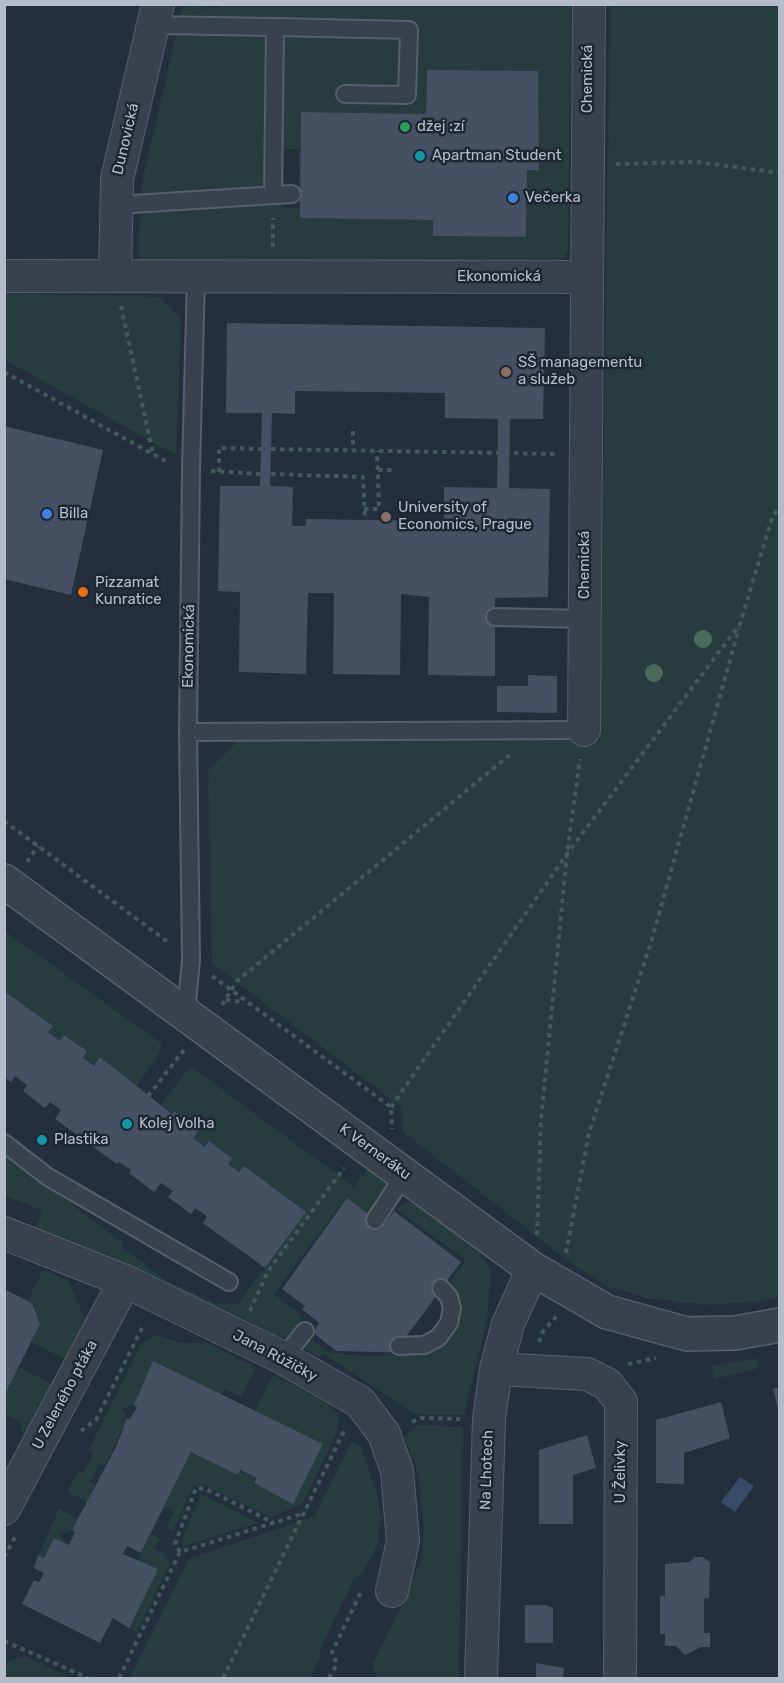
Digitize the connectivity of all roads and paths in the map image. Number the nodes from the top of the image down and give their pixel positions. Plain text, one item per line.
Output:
1 (589, 4) edge
2 (155, 15) edge
3 (275, 27) junction
4 (345, 94) dead end
5 (588, 165) junction
6 (780, 173) edge
7 (292, 194) dead end
8 (273, 195) junction
9 (116, 206) junction
10 (4, 276) edge
11 (115, 276) junction
12 (272, 277) junction
13 (587, 277) junction
14 (196, 278) junction
15 (4, 372) edge
16 (353, 431) dead end
17 (261, 449) dead end
18 (271, 449) dead end
19 (353, 450) junction
20 (377, 450) junction
21 (153, 454) junction
22 (586, 455) junction
23 (190, 469) junction
24 (378, 470) junction
25 (393, 470) dead end
26 (219, 472) junction
27 (261, 474) dead end
28 (271, 474) dead end
29 (780, 506) edge
30 (364, 509) junction
31 (365, 520) dead end
32 (495, 617) dead end
33 (585, 619) junction
34 (740, 624) junction
35 (779, 699) edge
36 (780, 726) edge
37 (541, 730) junction
38 (584, 730) junction
39 (188, 732) junction
40 (4, 821) edge
41 (567, 854) junction
42 (4, 880) edge
43 (191, 960) junction
44 (231, 991) junction
45 (246, 1002) junction
46 (186, 1014) junction
47 (184, 1050) dead end
48 (148, 1096) dead end
49 (391, 1107) junction
50 (4, 1143) edge
51 (384, 1143) junction
52 (405, 1174) junction
53 (375, 1220) dead end
54 (4, 1233) edge
55 (566, 1255) dead end
56 (533, 1269) junction
57 (125, 1281) junction
58 (229, 1282) dead end
59 (441, 1288) dead end
60 (780, 1325) edge
61 (305, 1331) dead end
62 (687, 1334) junction
63 (238, 1336) junction
64 (399, 1346) dead end
65 (283, 1358) junction
66 (495, 1370) junction
67 (587, 1374) junction
68 (351, 1418) dead end
69 (417, 1419) dead end
70 (470, 1419) dead end
71 (4, 1509) edge
72 (305, 1513) junction
73 (274, 1522) junction
74 (180, 1552) junction
75 (393, 1591) dead end
76 (4, 1641) edge
77 (88, 1678) edge
78 (119, 1678) edge
79 (223, 1678) edge
80 (480, 1678) edge
81 (620, 1678) edge

1 - 5 street, Chemická
2 - 3 lane
2 - 9 street, Dunovická
3 - 4 lane
3 - 8 lane
5 - 6 path
5 - 13 street, Chemická
7 - 8 lane
8 - 9 lane
8 - 12 path
9 - 11 street, Dunovická
10 - 11 street, Ekonomická
11 - 14 street, Ekonomická
11 - 21 path
12 - 13 street, Ekonomická
12 - 14 street, Ekonomická
13 - 22 street, Chemická
14 - 23 lane, Ekonomická
15 - 21 path
16 - 19 path
17 - 26 path
18 - 19 path
19 - 20 path
20 - 22 path
20 - 24 path
21 - 23 path
22 - 33 street, Chemická
23 - 26 path
23 - 39 lane, Ekonomická
24 - 25 path
24 - 30 path
26 - 27 path
28 - 30 path
29 - 34 path
30 - 31 path
32 - 33 lane
33 - 38 street, Chemická
34 - 41 path
34 - 55 path
35 - 36 path
37 - 38 lane
37 - 39 lane
37 - 44 path
38 - 41 path
39 - 43 lane, Ekonomická
40 - 43 path
41 - 49 path
41 - 56 path
42 - 46 street, K Verneráku
43 - 44 path
43 - 46 lane, Ekonomická
44 - 45 path
44 - 45 path
45 - 49 path
46 - 51 street, K Verneráku
47 - 48 path
49 - 51 path
50 - 58 lane
51 - 52 street, K Verneráku
51 - 63 path
52 - 53 lane
52 - 56 street, K Verneráku
54 - 57 street, Jana Růžičky
56 - 62 street, K Verneráku
56 - 66 street, Na Lhotech
57 - 63 street, Jana Růžičky
57 - 71 street, U Zeleného ptáka
59 - 64 lane
60 - 62 street, K Verneráku
61 - 65 lane
62 - 67 path
63 - 65 street, Jana Růžičky
65 - 75 street, Jana Růžičky
66 - 67 street, U Želivky
66 - 80 street, Na Lhotech
67 - 81 street, U Želivky
68 - 72 path
69 - 70 path
72 - 73 path
72 - 79 path
73 - 74 path
73 - 74 path
74 - 78 path
76 - 77 path

